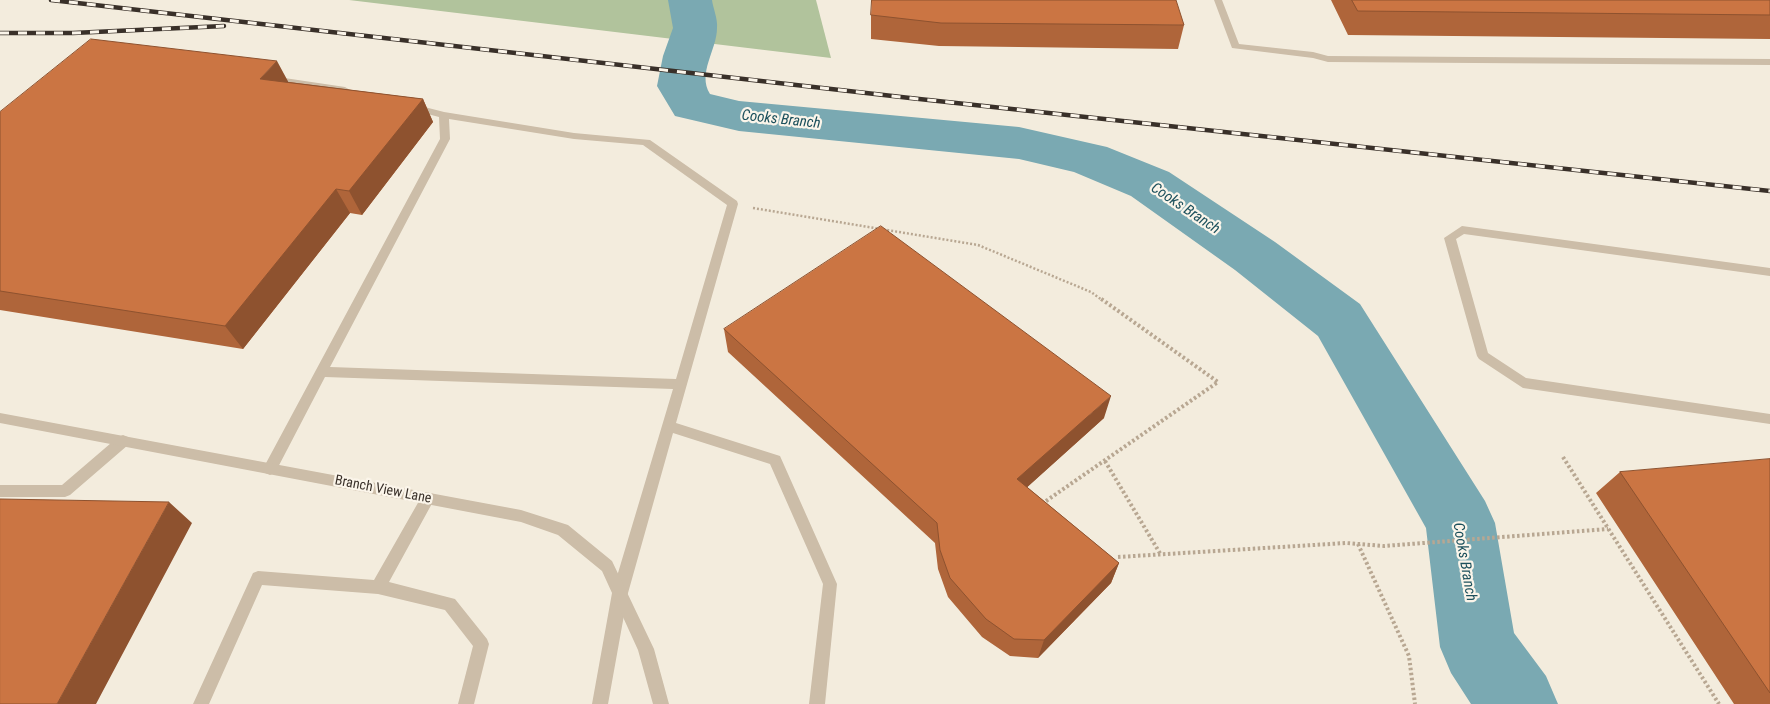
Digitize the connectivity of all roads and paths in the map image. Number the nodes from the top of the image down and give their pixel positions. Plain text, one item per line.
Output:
1 (1218, 0) edge
2 (1770, 62) edge
3 (257, 76) edge
4 (356, 91) edge
5 (400, 103) edge
6 (444, 116) junction
7 (733, 204) junction
8 (1770, 272) edge
9 (322, 372) junction
10 (681, 384) junction
11 (0, 418) edge
12 (1770, 419) edge
13 (669, 426) junction
14 (123, 441) junction
15 (1562, 457) dead end
16 (1105, 461) junction
17 (270, 469) junction
18 (0, 490) edge
19 (428, 498) junction
20 (1046, 501) edge
21 (1608, 529) junction
22 (1358, 544) junction
23 (1161, 555) junction
24 (1118, 557) dead end
25 (378, 587) junction
26 (620, 593) junction
27 (200, 704) edge
28 (466, 704) edge
29 (600, 704) edge
30 (661, 704) edge
31 (817, 704) edge
32 (1415, 704) edge
33 (1719, 704) edge

1 - 2 street
3 - 4 street
5 - 6 street
6 - 7 street
6 - 9 street
7 - 10 street
7 - 16 path
8 - 12 street
9 - 10 street
9 - 17 street
10 - 13 street
11 - 14 street, Branch View Lane
13 - 26 street
13 - 31 street
14 - 17 street, Branch View Lane
14 - 18 street
15 - 21 path
16 - 20 path
16 - 23 path
17 - 19 street, Branch View Lane
19 - 25 street
19 - 26 street, Branch View Lane
21 - 22 path
21 - 33 path
22 - 23 path
22 - 32 path
23 - 24 path
25 - 27 street
25 - 28 street
26 - 29 street
26 - 30 street, Branch View Lane

